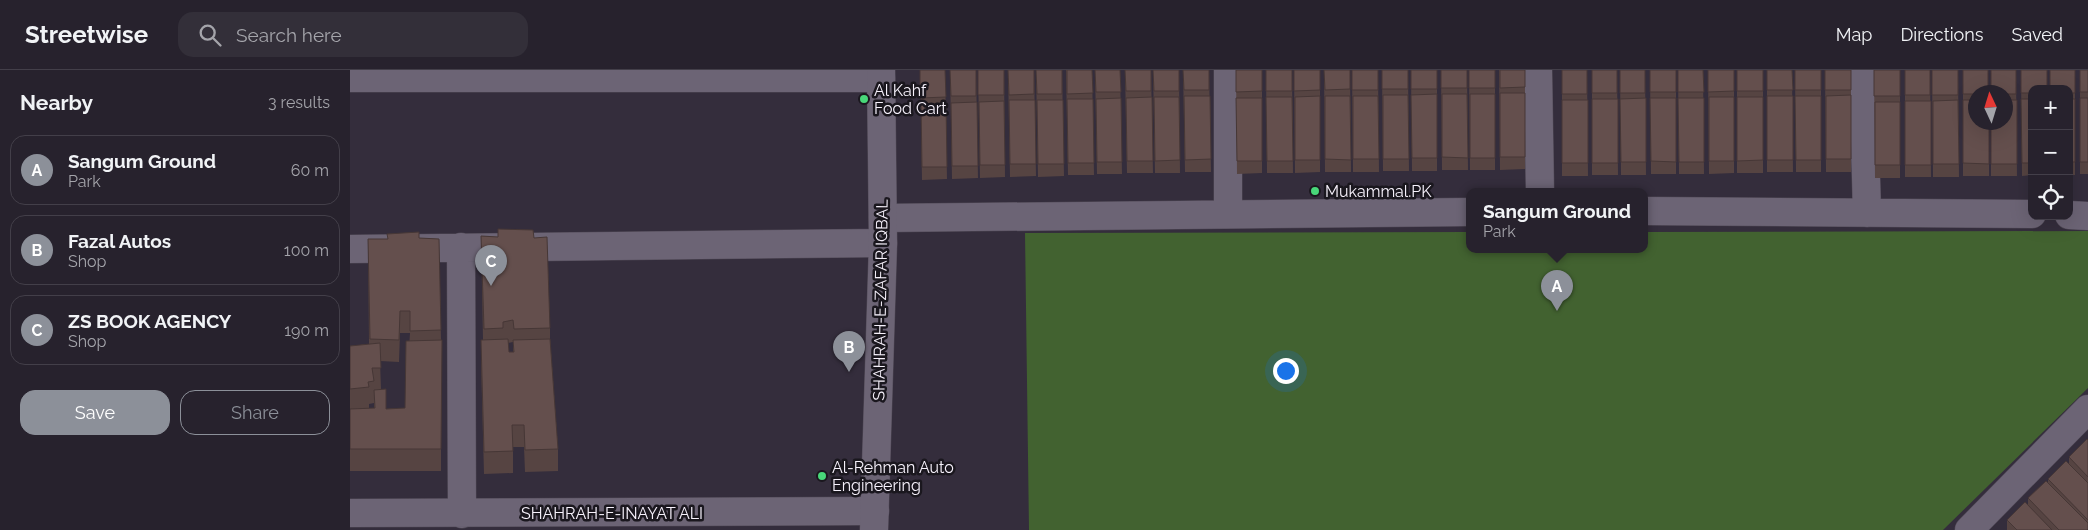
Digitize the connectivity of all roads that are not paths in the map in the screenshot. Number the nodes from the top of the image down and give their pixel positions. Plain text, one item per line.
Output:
1 (1228, 70) edge
2 (1538, 70) edge
3 (1863, 70) edge
4 (466, 73) edge
5 (881, 74) edge
6 (350, 78) edge
7 (1540, 188) edge
8 (1648, 211) edge
9 (1466, 212) edge
10 (1867, 213) junction
11 (1228, 214) junction
12 (2028, 214) edge
13 (2073, 215) edge
14 (2088, 216) edge
15 (883, 231) junction
16 (462, 248) junction
17 (350, 249) edge
18 (2088, 410) edge
19 (350, 513) edge
20 (462, 514) junction
21 (875, 521) edge
22 (1975, 528) edge

1 - 11 street
2 - 7 street
3 - 10 street
4 - 5 street
4 - 6 street
5 - 15 street, SHAHRAH-E-ZAFAR IQBAL
8 - 10 street
9 - 11 street
10 - 12 street
11 - 15 street
13 - 14 street
15 - 16 street
15 - 21 street, SHAHRAH-E-ZAFAR IQBAL
16 - 17 street
16 - 20 street
18 - 22 street
19 - 20 street, SHAHRAH-E-INAYAT ALI
20 - 21 street, SHAHRAH-E-INAYAT ALI

